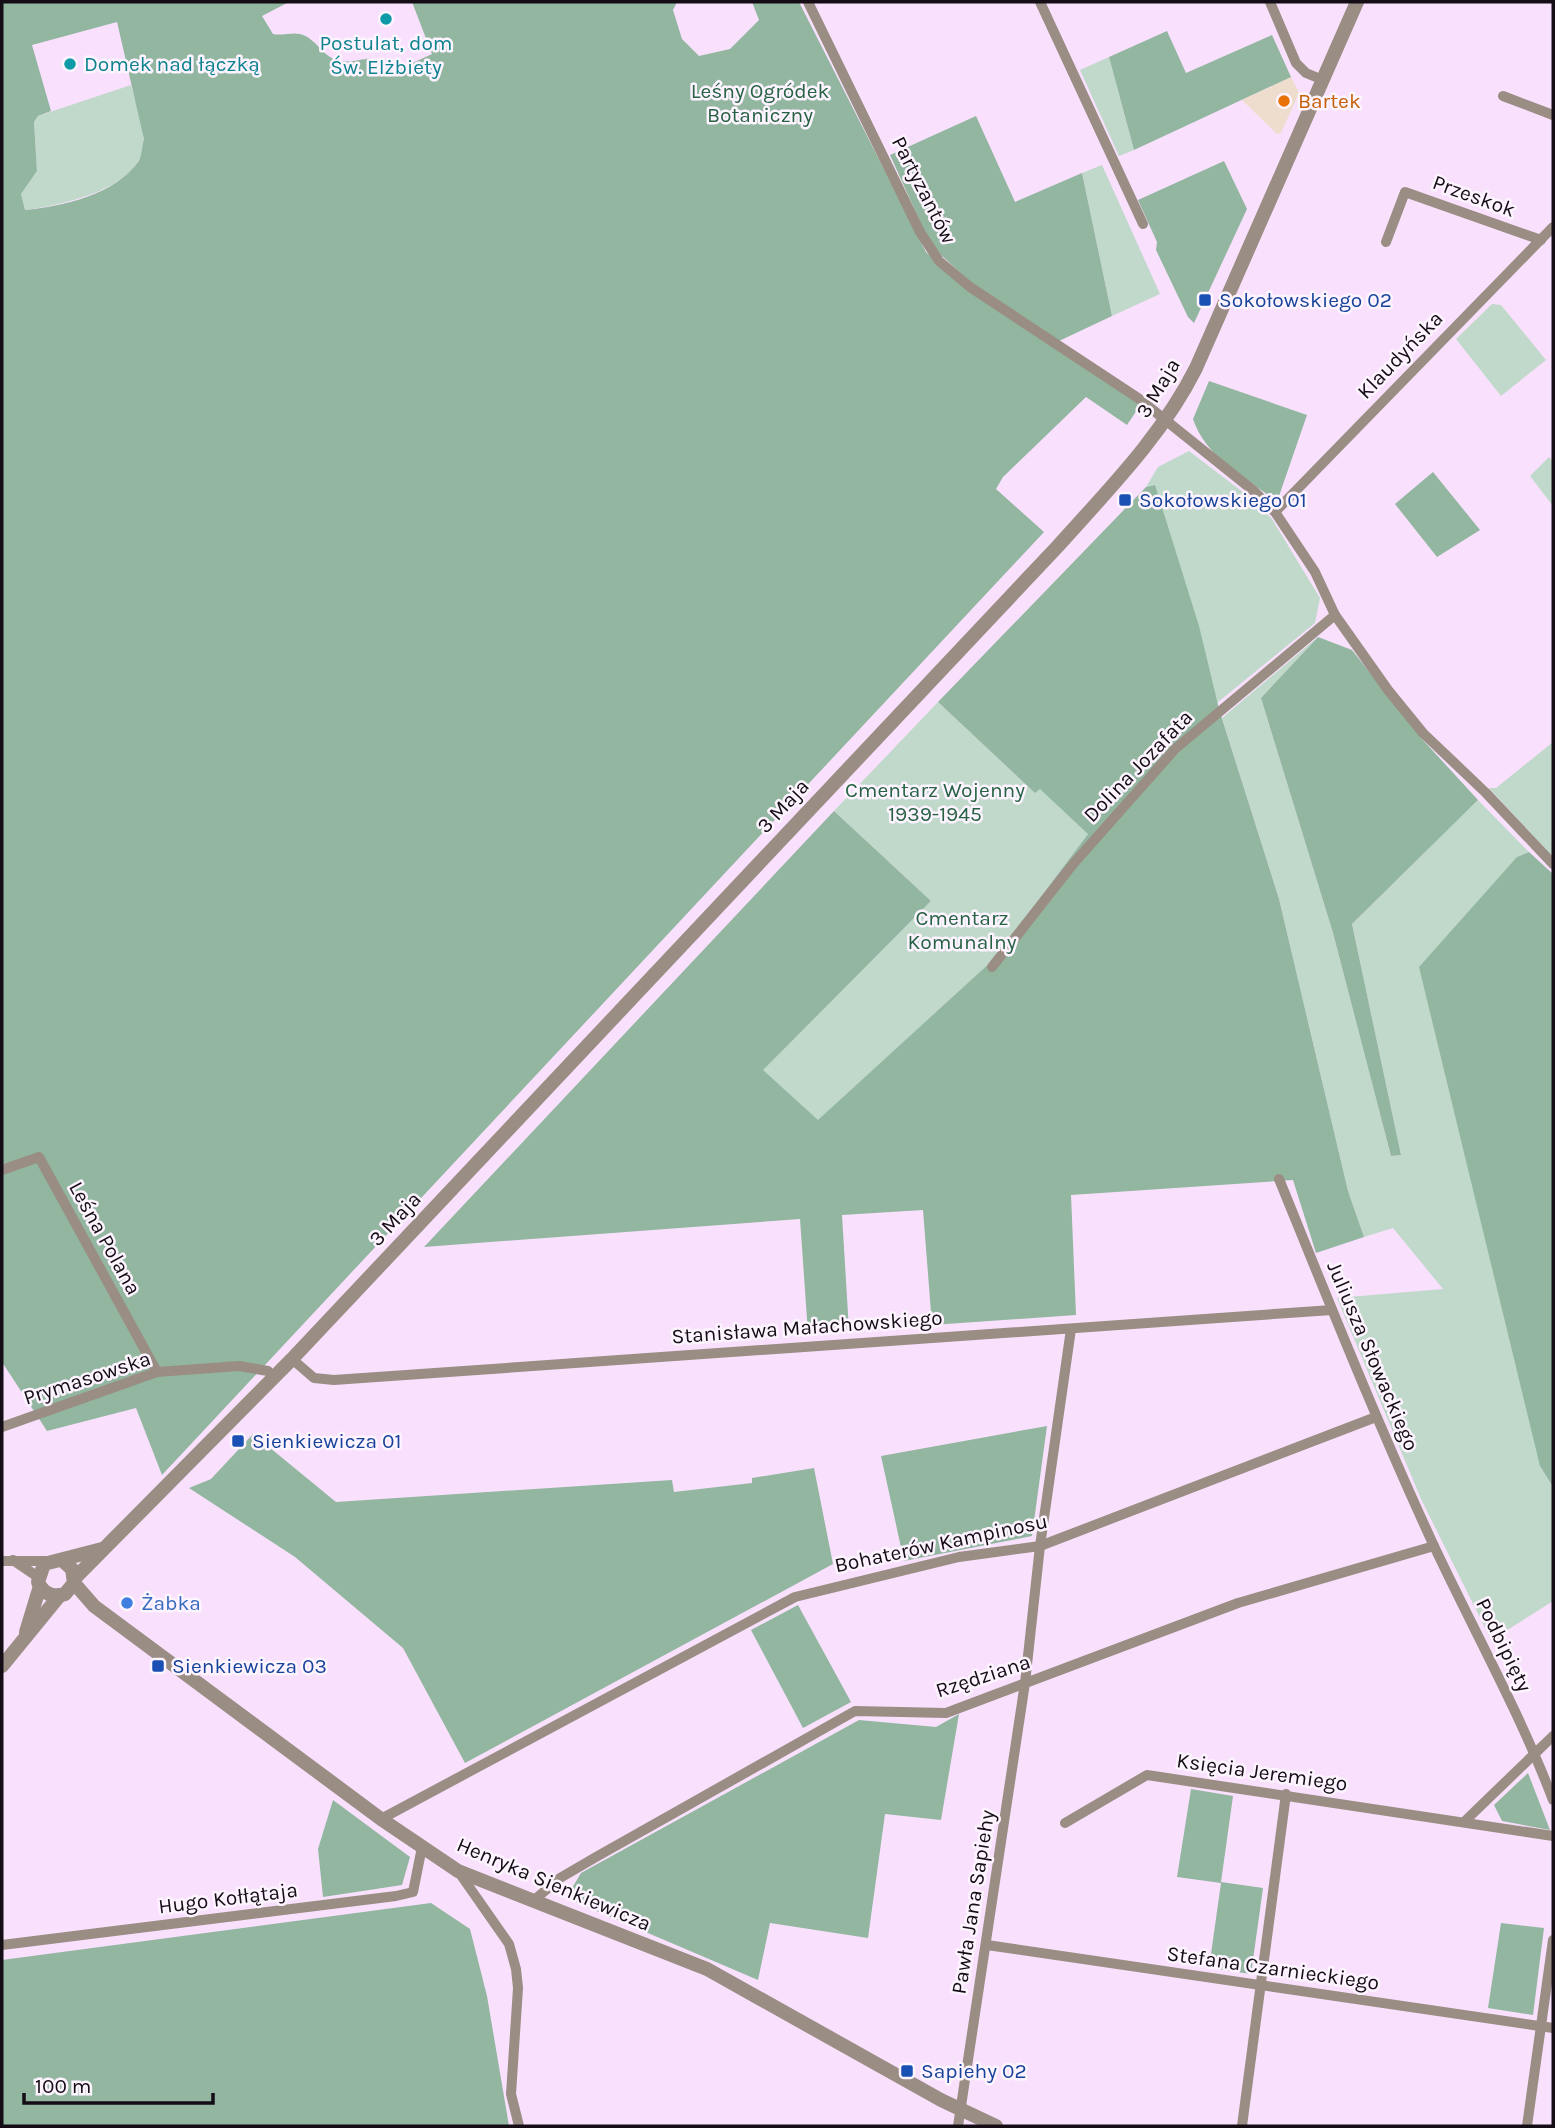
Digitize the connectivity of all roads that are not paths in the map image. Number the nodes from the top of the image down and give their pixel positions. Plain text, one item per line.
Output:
1 (808, 2) edge
2 (1040, 2) edge
3 (1270, 2) edge
4 (1357, 2) edge
5 (1323, 80) junction
6 (1503, 96) dead end
7 (1553, 115) edge
8 (1143, 224) dead end
9 (1553, 227) edge
10 (1541, 240) junction
11 (1386, 242) dead end
12 (1165, 420) junction
13 (1275, 512) junction
14 (1335, 615) junction
15 (1553, 864) edge
16 (992, 967) dead end
17 (2, 1170) edge
18 (1279, 1179) dead end
19 (1332, 1310) junction
20 (1072, 1329) junction
21 (292, 1359) junction
22 (268, 1371) dead end
23 (157, 1372) junction
24 (1377, 1417) junction
25 (2, 1427) edge
26 (1040, 1546) junction
27 (1434, 1546) junction
28 (106, 1547) junction
29 (7, 1560) edge
30 (55, 1561) junction
31 (39, 1582) junction
32 (68, 1588) junction
33 (21, 1643) junction
34 (2, 1666) edge
35 (1025, 1683) junction
36 (1553, 1736) edge
37 (1535, 1752) junction
38 (1286, 1794) junction
39 (1553, 1800) edge
40 (381, 1819) junction
41 (1465, 1821) junction
42 (1065, 1823) dead end
43 (1553, 1836) edge
44 (422, 1847) junction
45 (458, 1871) junction
46 (533, 1901) junction
47 (1553, 1940) edge
48 (2, 1945) edge
49 (986, 1945) junction
50 (1261, 1987) junction
51 (1541, 2026) junction
52 (1553, 2028) edge
53 (960, 2111) junction
54 (519, 2126) edge
55 (958, 2126) edge
56 (996, 2126) edge
57 (1242, 2126) edge
58 (1527, 2126) edge

1 - 12 street, Partyzantów
2 - 8 street
3 - 5 street
4 - 5 street, 3 Maja
5 - 12 street, 3 Maja
6 - 7 street
9 - 10 street, Klaudyńska
10 - 11 street, Przeskok
10 - 13 street, Klaudyńska
12 - 13 street, Partyzantów
12 - 21 street, 3 Maja
13 - 14 street, Partyzantów
14 - 15 street, Partyzantów
14 - 16 street, Dolina Jozafata
17 - 23 street, Leśna Polana
18 - 19 street, Juliusza Słowackiego
19 - 20 street, Stanisława Małachowskiego
19 - 24 street, Juliusza Słowackiego
20 - 21 street, Stanisława Małachowskiego
20 - 26 street, Pawła Jana Sapiehy
21 - 28 street, 3 Maja
22 - 23 street, Prymasowska
23 - 25 street, Prymasowska
24 - 26 street, Bohaterów Kampinosu
24 - 27 street, Juliusza Słowackiego
26 - 35 street, Pawła Jana Sapiehy
26 - 40 street, Bohaterów Kampinosu
27 - 35 street, Rzędziana
27 - 37 street, Podbipięty
28 - 30 street, 3 Maja
28 - 32 street, 3 Maja
29 - 30 street
29 - 31 street
30 - 31 street, 3 Maja
30 - 32 street, Henryka Sienkiewicza
31 - 32 street
31 - 33 street, 3 Maja
32 - 33 street, 3 Maja
32 - 40 street, Henryka Sienkiewicza
33 - 34 street, 3 Maja
35 - 46 street, Rzędziana
35 - 49 street, Pawła Jana Sapiehy
36 - 37 street
37 - 39 street, Podbipięty
37 - 41 street
38 - 41 street, Księcia Jeremiego
38 - 42 street, Księcia Jeremiego
38 - 50 street
40 - 44 street, Henryka Sienkiewicza
41 - 43 street, Księcia Jeremiego
44 - 45 street, Henryka Sienkiewicza
44 - 48 street, Hugo Kołłątaja
45 - 46 street, Henryka Sienkiewicza
45 - 54 street
46 - 53 street, Henryka Sienkiewicza
47 - 51 street
49 - 50 street, Stefana Czarnieckiego
49 - 53 street, Pawła Jana Sapiehy
50 - 51 street, Stefana Czarnieckiego
50 - 57 street
51 - 52 street, Stefana Czarnieckiego
51 - 58 street
53 - 55 street, Pawła Jana Sapiehy
53 - 56 street, Henryka Sienkiewicza

